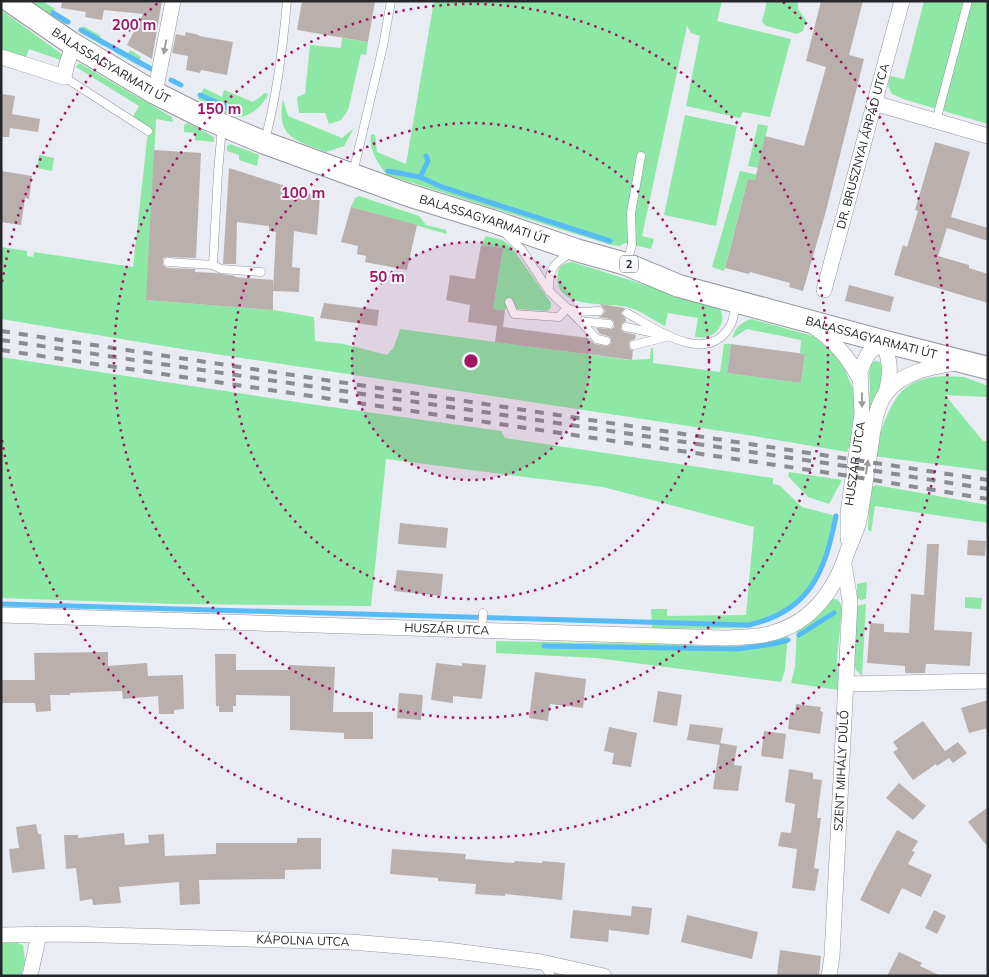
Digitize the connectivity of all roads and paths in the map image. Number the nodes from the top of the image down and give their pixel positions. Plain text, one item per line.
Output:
1 (10, 1) edge
2 (173, 1) edge
3 (287, 1) edge
4 (391, 1) edge
5 (902, 1) edge
6 (968, 1) edge
7 (74, 46) junction
8 (1, 57) edge
9 (64, 78) junction
10 (155, 93) junction
11 (874, 103) junction
12 (936, 121) junction
13 (222, 125) junction
14 (148, 131) dead end
15 (988, 136) edge
16 (265, 143) junction
17 (641, 156) dead end
18 (353, 175) junction
19 (492, 221) junction
20 (576, 250) junction
21 (168, 262) dead end
22 (626, 264) junction
23 (213, 265) junction
24 (261, 272) dead end
25 (824, 290) dead end
26 (549, 291) junction
27 (509, 302) dead end
28 (736, 302) junction
29 (567, 308) junction
30 (599, 311) dead end
31 (627, 313) dead end
32 (802, 319) junction
33 (580, 322) junction
34 (609, 324) dead end
35 (626, 327) dead end
36 (668, 336) junction
37 (606, 341) dead end
38 (882, 341) junction
39 (634, 345) dead end
40 (963, 362) junction
41 (988, 368) edge
42 (860, 379) junction
43 (886, 392) junction
44 (848, 548) junction
45 (844, 564) junction
46 (483, 613) dead end
47 (1, 615) edge
48 (482, 626) junction
49 (988, 681) edge
50 (847, 684) junction
51 (40, 934) junction
52 (1, 936) edge
53 (541, 962) junction
54 (30, 976) edge
55 (551, 976) edge
56 (604, 976) edge
57 (829, 976) edge

1 - 7 main road, BALASSAGYARMATI ÚT / 2
2 -> 10 street
3 - 16 lane
4 - 18 lane
5 - 11 street, DR. BRUSZNYAI ÁRPÁD UTCA
6 - 12 lane
7 - 9 street
7 - 10 main road, BALASSAGYARMATI ÚT / 2
8 - 9 street
9 - 14 lane
10 - 13 main road, BALASSAGYARMATI ÚT / 2
11 - 12 street
11 - 25 street, DR. BRUSZNYAI ÁRPÁD UTCA
12 - 15 street
13 - 16 main road, BALASSAGYARMATI ÚT / 2
13 - 23 lane
16 - 18 main road, BALASSAGYARMATI ÚT / 2
17 - 22 lane
18 - 19 main road, BALASSAGYARMATI ÚT / 2
19 - 20 main road, BALASSAGYARMATI ÚT / 2
19 - 26 lane
20 - 22 main road, BALASSAGYARMATI ÚT / 2
20 - 26 lane
21 - 23 lane
22 - 28 main road, BALASSAGYARMATI ÚT / 2
23 - 24 lane
26 - 29 lane
27 - 29 lane
28 - 32 main road, BALASSAGYARMATI ÚT / 2
28 - 36 lane
29 - 30 lane
29 - 33 lane
31 - 36 lane
32 - 38 main road, BALASSAGYARMATI ÚT / 2
32 - 42 street, HUSZÁR UTCA
33 - 34 lane
33 - 37 lane
35 - 36 lane
36 - 39 lane
38 - 40 main road, BALASSAGYARMATI ÚT / 2
38 - 42 street, HUSZÁR UTCA
38 - 43 street, HUSZÁR UTCA
40 - 41 main road, BALASSAGYARMATI ÚT / 2
40 - 43 street
42 -> 44 street, HUSZÁR UTCA
44 -> 43 street, HUSZÁR UTCA
44 - 45 street, HUSZÁR UTCA
45 - 48 street, HUSZÁR UTCA
45 - 50 street, SZENT MIHÁLY DŰLŐ
46 - 48 lane
47 - 48 street, HUSZÁR UTCA
49 - 50 street
50 - 57 street, SZENT MIHÁLY DŰLŐ
51 - 52 street, KÁPOLNA UTCA
51 - 53 street, KÁPOLNA UTCA
51 - 54 street
53 - 55 lane
53 - 56 street, KÁPOLNA UTCA

